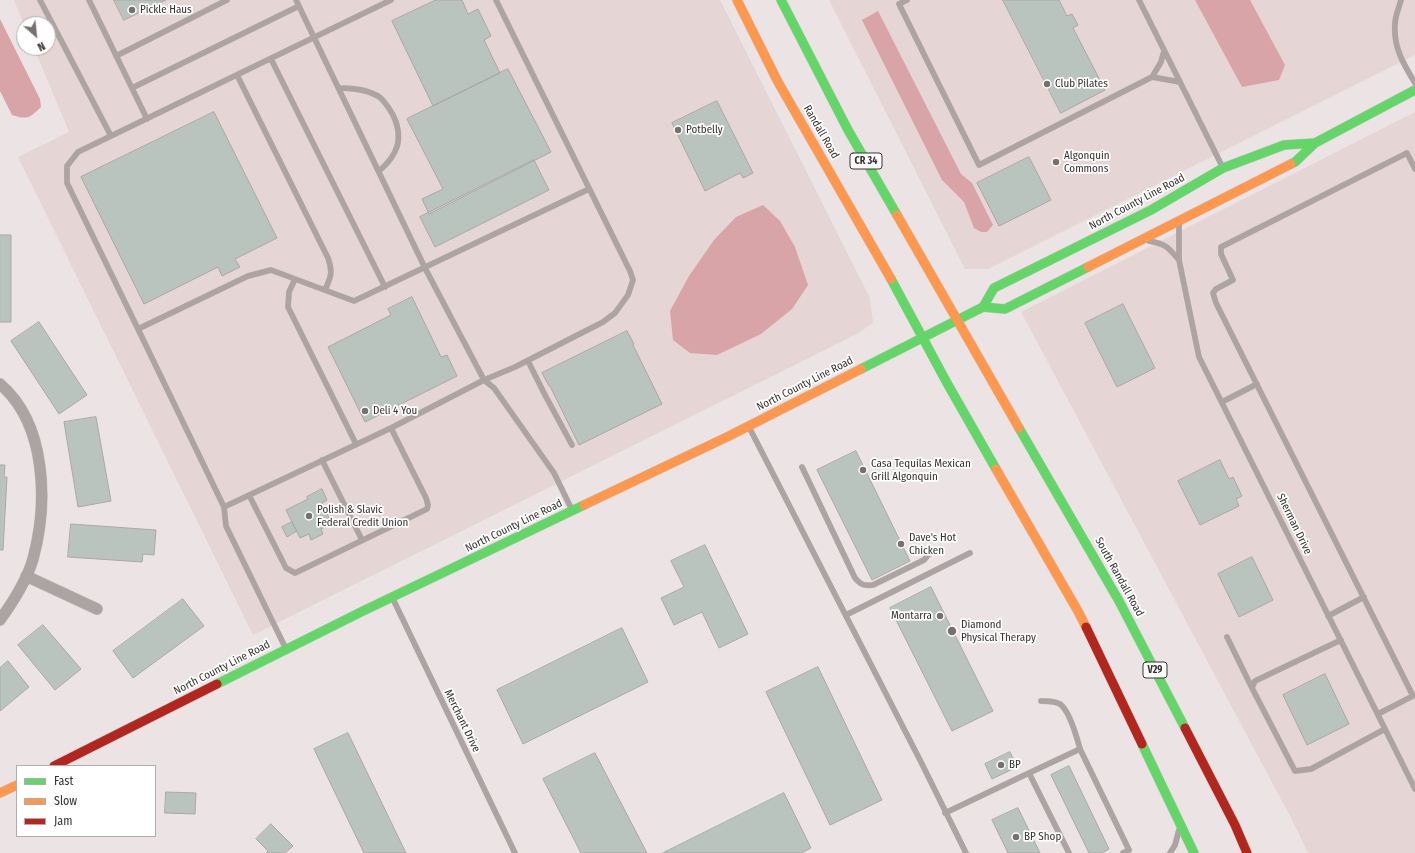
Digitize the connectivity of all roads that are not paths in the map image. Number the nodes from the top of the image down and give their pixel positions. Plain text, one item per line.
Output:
1 (40, 0) edge
2 (89, 0) edge
3 (227, 0) edge
4 (296, 0) edge
5 (391, 0) edge
6 (496, 0) edge
7 (737, 0) edge
8 (781, 0) edge
9 (907, 0) edge
10 (1139, 0) edge
11 (1401, 0) edge
12 (299, 6) junction
13 (315, 38) junction
14 (1164, 51) junction
15 (116, 56) junction
16 (271, 59) junction
17 (237, 75) junction
18 (1152, 77) junction
19 (1180, 82) junction
20 (1415, 83) edge
21 (132, 88) junction
22 (339, 88) junction
23 (1415, 90) edge
24 (147, 119) junction
25 (111, 136) junction
26 (1315, 143) junction
27 (1223, 168) junction
28 (1415, 170) edge
29 (379, 171) junction
30 (589, 189) junction
31 (1179, 220) junction
32 (1141, 240) junction
33 (1179, 260) junction
34 (425, 268) junction
35 (295, 279) junction
36 (385, 287) junction
37 (325, 290) junction
38 (983, 307) junction
39 (958, 319) junction
40 (138, 329) junction
41 (922, 338) junction
42 (528, 361) junction
43 (484, 380) junction
44 (0, 384) edge
45 (1257, 384) junction
46 (1222, 402) junction
47 (749, 426) junction
48 (391, 428) junction
49 (356, 444) junction
50 (572, 445) dead end
51 (322, 460) junction
52 (802, 467) dead end
53 (249, 495) junction
54 (224, 507) junction
55 (573, 511) junction
56 (362, 540) junction
57 (970, 553) dead end
58 (929, 554) dead end
59 (26, 576) junction
60 (392, 597) junction
61 (1364, 597) junction
62 (97, 609) dead end
63 (846, 615) junction
64 (1328, 616) junction
65 (0, 620) edge
66 (1227, 637) dead end
67 (1340, 640) junction
68 (286, 650) junction
69 (1252, 688) junction
70 (1414, 696) edge
71 (1041, 701) dead end
72 (1378, 714) junction
73 (1385, 729) junction
74 (1080, 749) junction
75 (56, 765) edge
76 (1029, 773) junction
77 (16, 785) edge
78 (1415, 790) edge
79 (0, 793) edge
80 (946, 813) junction
81 (1181, 824) junction
82 (514, 853) edge
83 (966, 853) edge
84 (1070, 853) edge
85 (1123, 853) edge
86 (1170, 853) edge
87 (1194, 853) edge
88 (1247, 853) edge

1 - 25 lane
2 - 15 lane
3 - 15 lane
4 - 12 lane
5 - 13 lane
6 - 30 lane
7 - 41 main road, Randall Road
8 - 39 main road, CR 34
9 - 18 lane
10 - 14 lane
11 - 20 lane
12 - 13 lane
12 - 21 lane
13 - 16 lane
13 - 22 lane
14 - 18 lane
14 - 19 lane
15 - 21 lane
16 - 17 lane
16 - 36 lane
17 - 24 lane
17 - 37 lane
18 - 19 lane
19 - 27 lane
21 - 24 lane
22 - 29 lane
22 - 29 lane
23 - 26 main road, North County Line Road
24 - 25 lane
25 - 40 lane
26 - 27 main road, North County Line Road
26 - 31 main road, North County Line Road
27 - 38 main road, North County Line Road
28 - 45 lane
29 - 34 lane
30 - 34 lane
30 - 42 lane
31 - 32 main road, North County Line Road
31 - 33 lane, Sherman Drive
32 - 33 lane
32 - 38 main road, North County Line Road
33 - 46 lane, Sherman Drive
34 - 36 lane
34 - 43 lane
35 - 37 lane
35 - 40 lane
35 - 49 lane
36 - 37 lane
38 - 39 main road, North County Line Road
39 - 41 main road, North County Line Road
39 - 88 main road, South Randall Road / V29
40 - 54 lane
41 - 47 main road, North County Line Road
41 - 81 main road
42 - 43 lane
42 - 50 lane
43 - 48 lane
43 - 55 lane
44 - 59 street
45 - 46 lane
45 - 61 lane
46 - 64 lane, Sherman Drive
47 - 55 main road, North County Line Road
47 - 63 lane
48 - 49 lane
48 - 56 lane
49 - 51 lane
51 - 53 lane
51 - 56 lane
52 - 58 lane
53 - 54 lane
53 - 56 lane
54 - 68 lane
55 - 60 main road, North County Line Road
57 - 63 lane
59 - 62 street
59 - 65 street
60 - 68 main road, North County Line Road
60 - 82 lane, Merchant Drive
61 - 64 lane
61 - 70 lane
63 - 80 lane
64 - 67 lane, Sherman Drive
66 - 69 lane
67 - 69 lane
67 - 72 lane, Sherman Drive
68 - 75 main road, North County Line Road
69 - 73 lane
70 - 72 lane
71 - 74 lane
72 - 73 lane, Sherman Drive
73 - 78 lane, Sherman Drive
74 - 76 lane
74 - 85 lane
76 - 80 lane
76 - 84 lane
77 - 79 main road
80 - 83 lane
81 - 86 lane
81 - 87 main road

